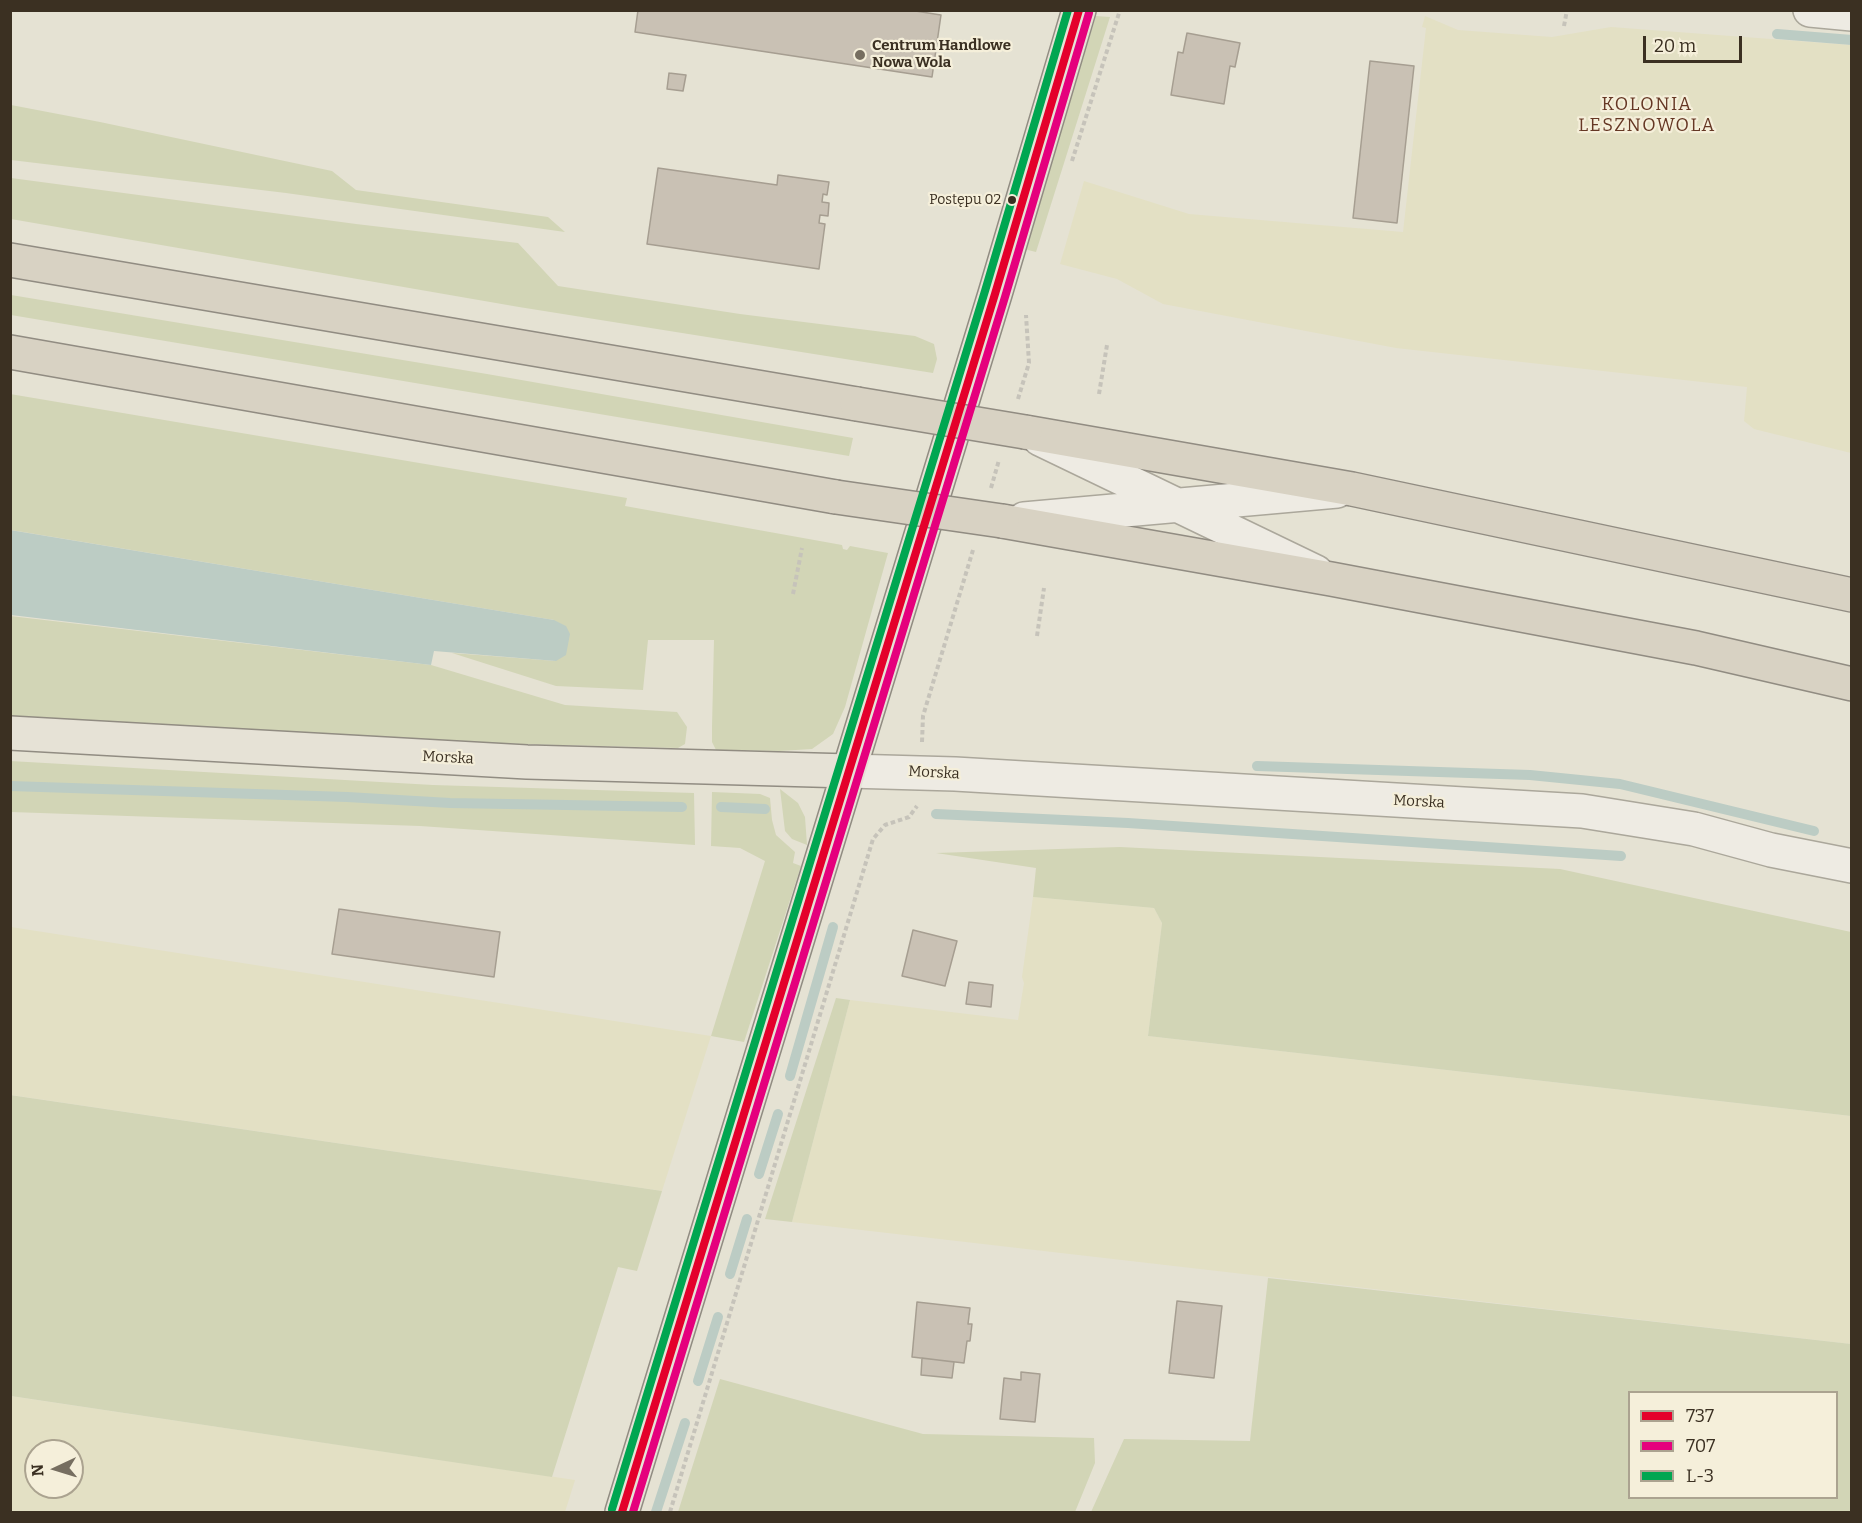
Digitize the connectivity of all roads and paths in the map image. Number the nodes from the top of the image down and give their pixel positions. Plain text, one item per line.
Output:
1 (1079, 10) edge
2 (1120, 10) edge
3 (1567, 10) edge
4 (1810, 10) edge
5 (1851, 14) edge
6 (1564, 26) dead end
7 (1069, 172) dead end
8 (10, 261) edge
9 (1029, 305) dead end
10 (1107, 345) dead end
11 (10, 352) edge
12 (1100, 394) dead end
13 (1020, 420) junction
14 (1001, 454) dead end
15 (991, 488) dead end
16 (1352, 489) junction
17 (1181, 506) junction
18 (1002, 521) junction
19 (974, 545) dead end
20 (802, 548) dead end
21 (1331, 579) junction
22 (1044, 588) dead end
23 (793, 594) dead end
24 (1851, 595) edge
25 (1037, 636) dead end
26 (1851, 684) edge
27 (10, 733) edge
28 (922, 748) dead end
29 (849, 771) junction
30 (918, 803) dead end
31 (1851, 866) edge
32 (622, 1512) edge
33 (670, 1512) edge

1 - 29 main road
2 - 7 path
3 - 6 path
4 - 5 street
8 - 13 highway, bridge
9 - 13 path
10 - 12 path
11 - 18 highway, bridge
13 - 16 highway
13 - 17 street
14 - 15 path
16 - 17 street
16 - 24 highway
17 - 18 street
17 - 21 street
18 - 21 highway
19 - 28 path
20 - 23 path
21 - 26 highway
22 - 25 path
27 - 29 main road, Morska
29 - 31 street, Morska
29 - 32 main road
30 - 33 path

